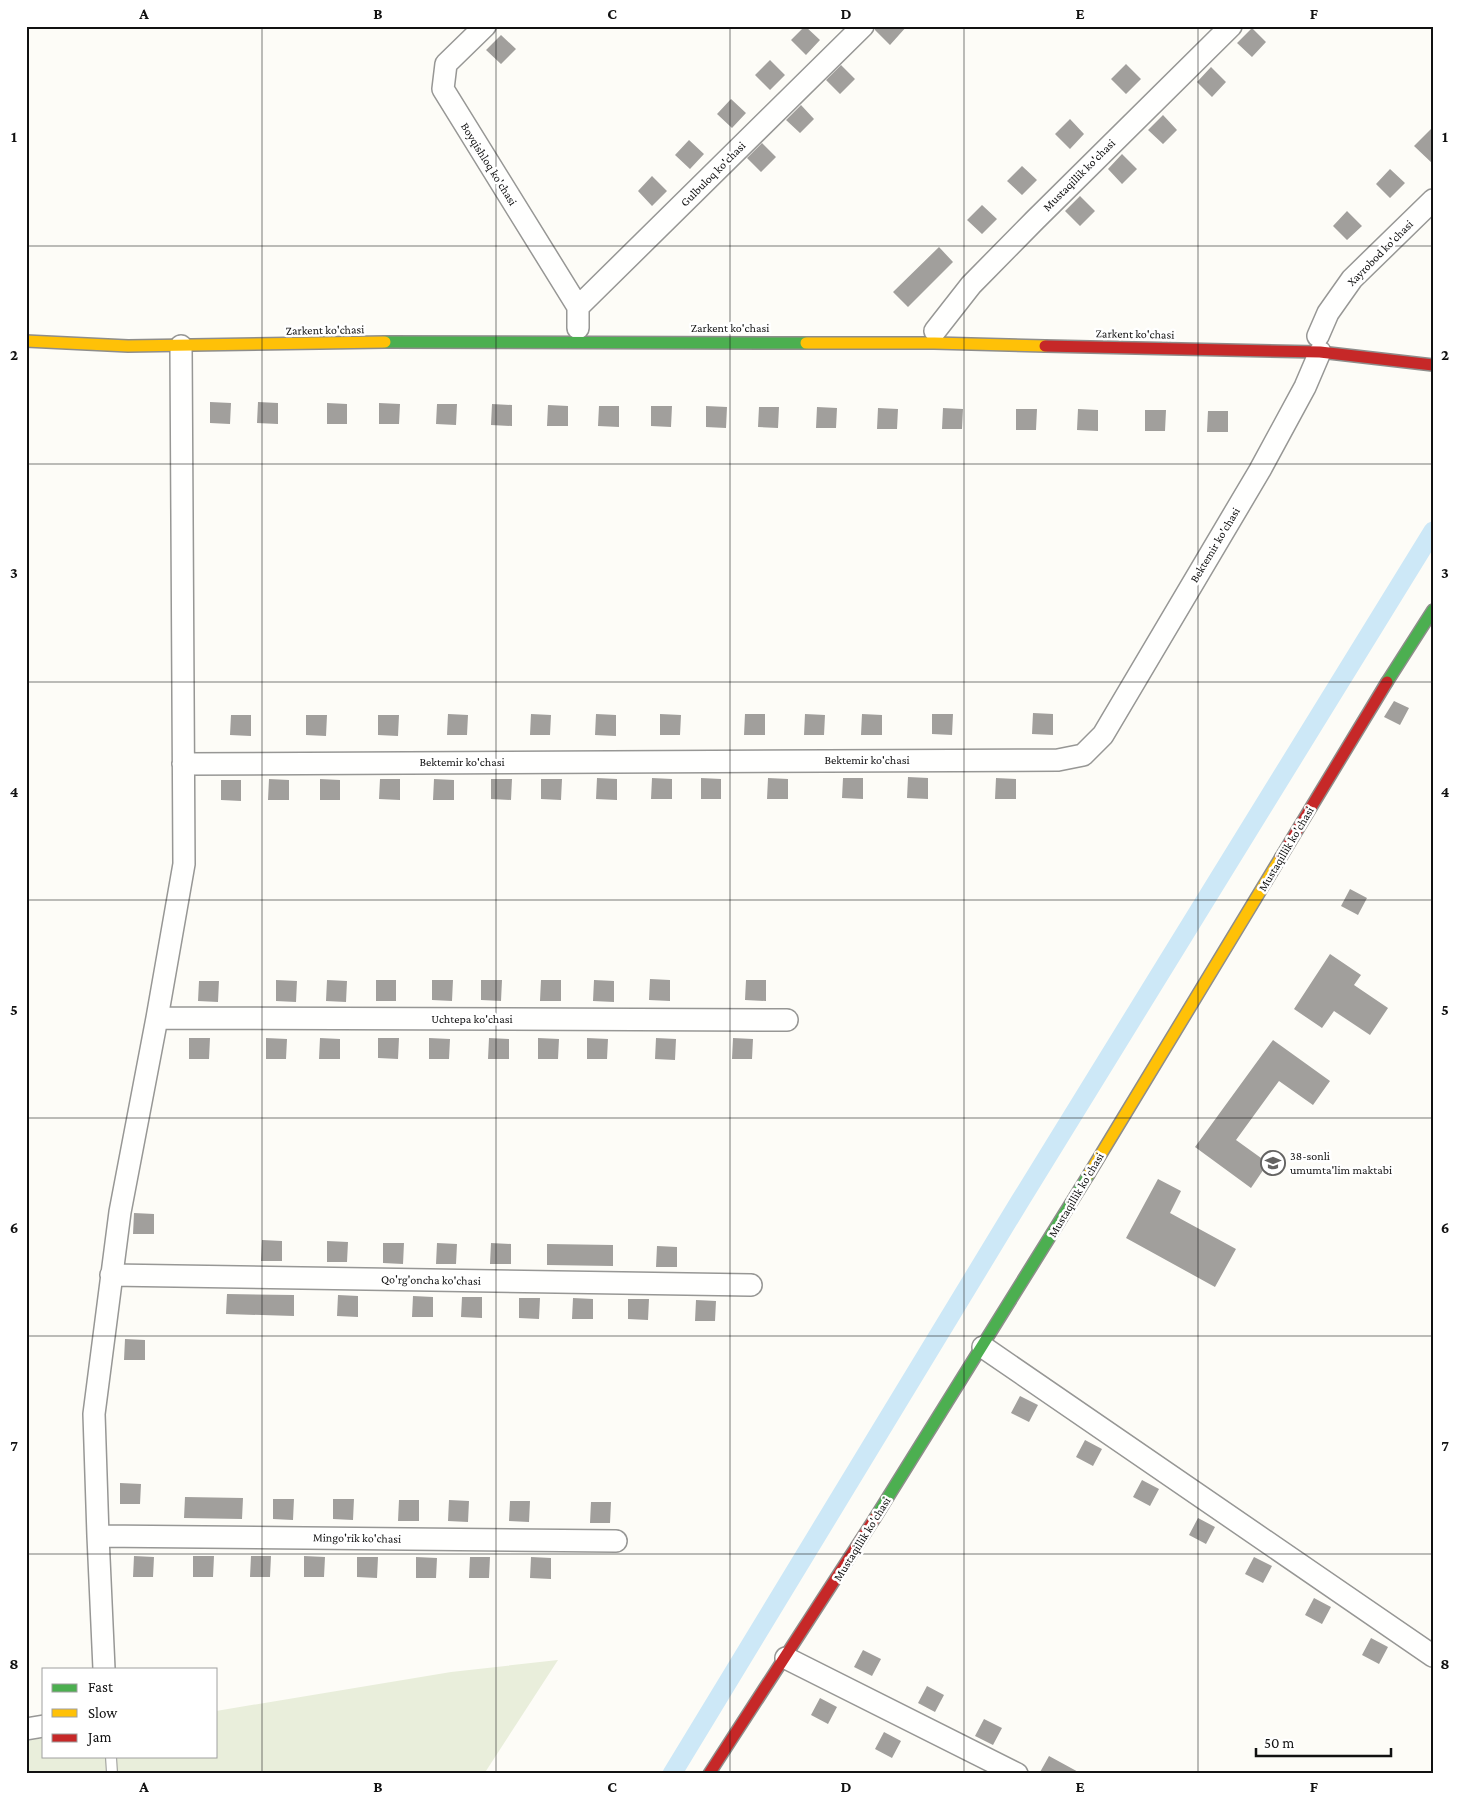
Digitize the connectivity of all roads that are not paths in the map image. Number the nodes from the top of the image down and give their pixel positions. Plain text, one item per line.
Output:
1 (485, 26) edge
2 (863, 26) edge
3 (1231, 26) edge
4 (1433, 200) edge
5 (578, 307) junction
6 (578, 328) dead end
7 (935, 331) dead end
8 (1319, 340) junction
9 (26, 341) edge
10 (181, 346) junction
11 (1433, 365) edge
12 (1433, 610) edge
13 (183, 764) junction
14 (157, 1018) junction
15 (787, 1020) dead end
16 (111, 1275) junction
17 (751, 1285) dead end
18 (983, 1347) junction
19 (98, 1536) junction
20 (616, 1541) dead end
21 (1433, 1656) edge
22 (786, 1658) junction
23 (104, 1668) edge
24 (42, 1726) edge
25 (26, 1729) edge
26 (111, 1758) edge
27 (112, 1774) edge
28 (709, 1774) edge
29 (1017, 1774) edge

1 - 5 street, Boyqishloq ko'chasi
2 - 5 street, Gulbuloq ko'chasi
3 - 7 street, Mustaqillik ko'chasi
4 - 8 street, Xayrobod ko'chasi
5 - 6 street
8 - 10 main road, Zarkent ko'chasi
8 - 11 main road, Zarkent ko'chasi
8 - 13 street, Bektemir ko'chasi
9 - 10 main road, Zarkent ko'chasi
10 - 13 street
12 - 18 main road, Mustaqillik ko'chasi
13 - 14 street
14 - 15 street, Uchtepa ko'chasi
14 - 16 street
16 - 17 street, Qo'rg'oncha ko'chasi
16 - 19 street
18 - 21 street
18 - 22 main road, Mustaqillik ko'chasi
19 - 20 street, Mingo'rik ko'chasi
19 - 23 street
22 - 28 main road, Mustaqillik ko'chasi
22 - 29 street
24 - 25 street
26 - 27 lane

